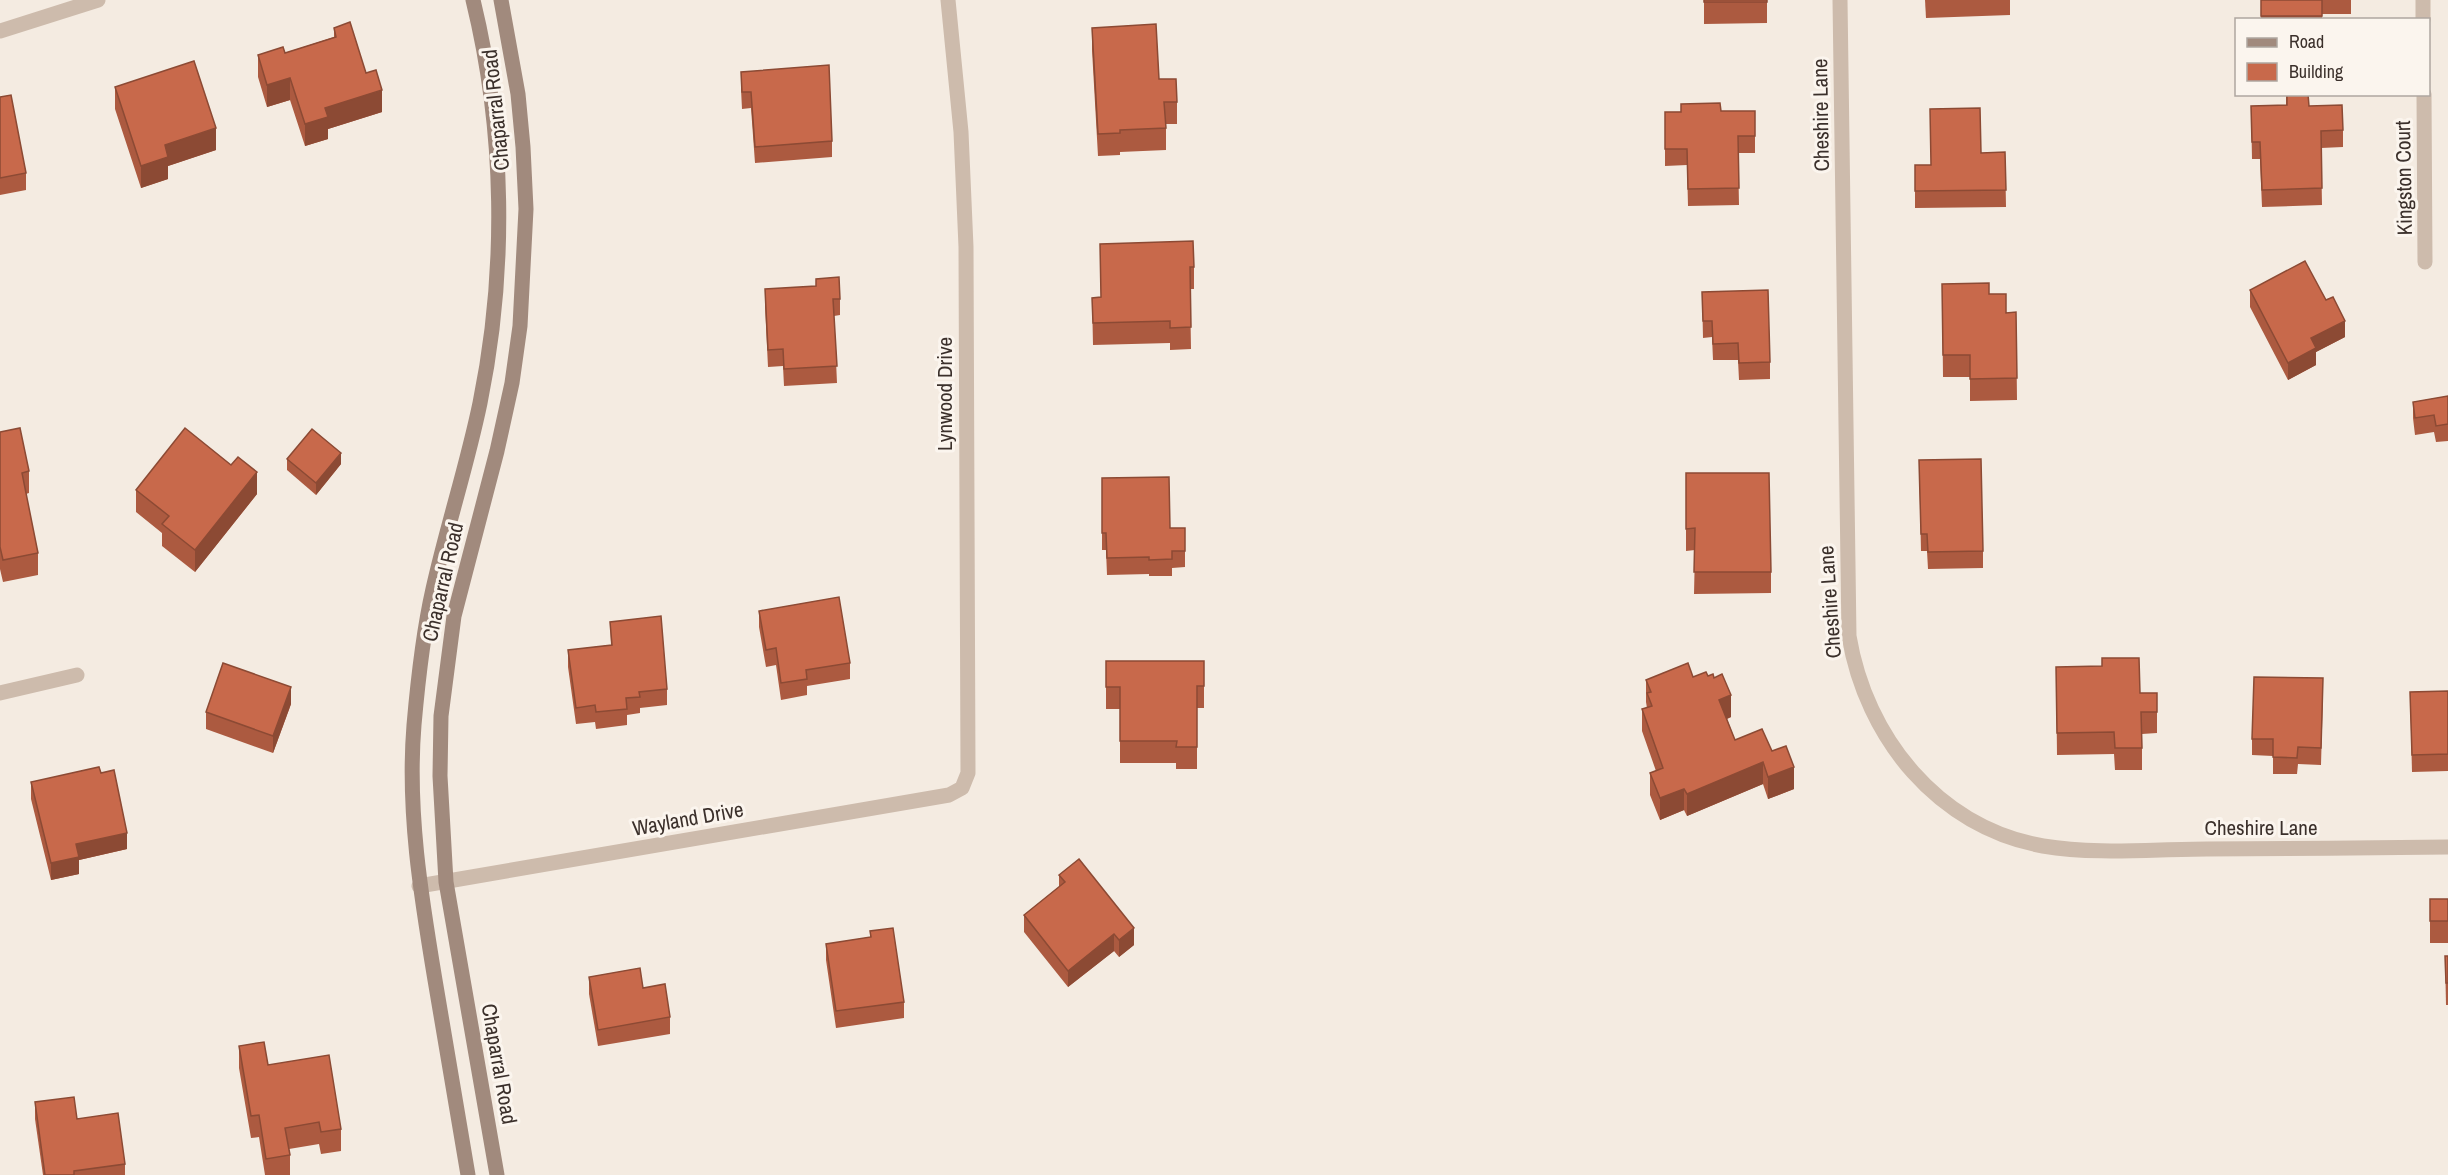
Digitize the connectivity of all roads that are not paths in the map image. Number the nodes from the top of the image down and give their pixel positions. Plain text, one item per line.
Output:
1 (98, 0) edge
2 (473, 0) edge
3 (501, 0) edge
4 (948, 0) edge
5 (1840, 0) edge
6 (2423, 0) edge
7 (2423, 18) edge
8 (0, 31) edge
9 (2424, 96) edge
10 (2426, 262) dead end
11 (77, 675) dead end
12 (0, 693) edge
13 (962, 788) joint
14 (2448, 847) edge
15 (446, 882) junction
16 (419, 886) junction
17 (468, 1175) edge
18 (497, 1175) edge

1 - 8 street
2 - 16 main road, Chaparral Road
3 - 15 main road, Chaparral Road
4 - 13 street, Lynwood Drive
5 - 14 street, Cheshire Lane
6 - 7 street
9 - 10 street, Kingston Court
11 - 12 street
13 - 15 street, Wayland Drive
15 - 16 street, Wayland Drive
15 - 18 main road, Chaparral Road
16 - 17 main road, Chaparral Road

